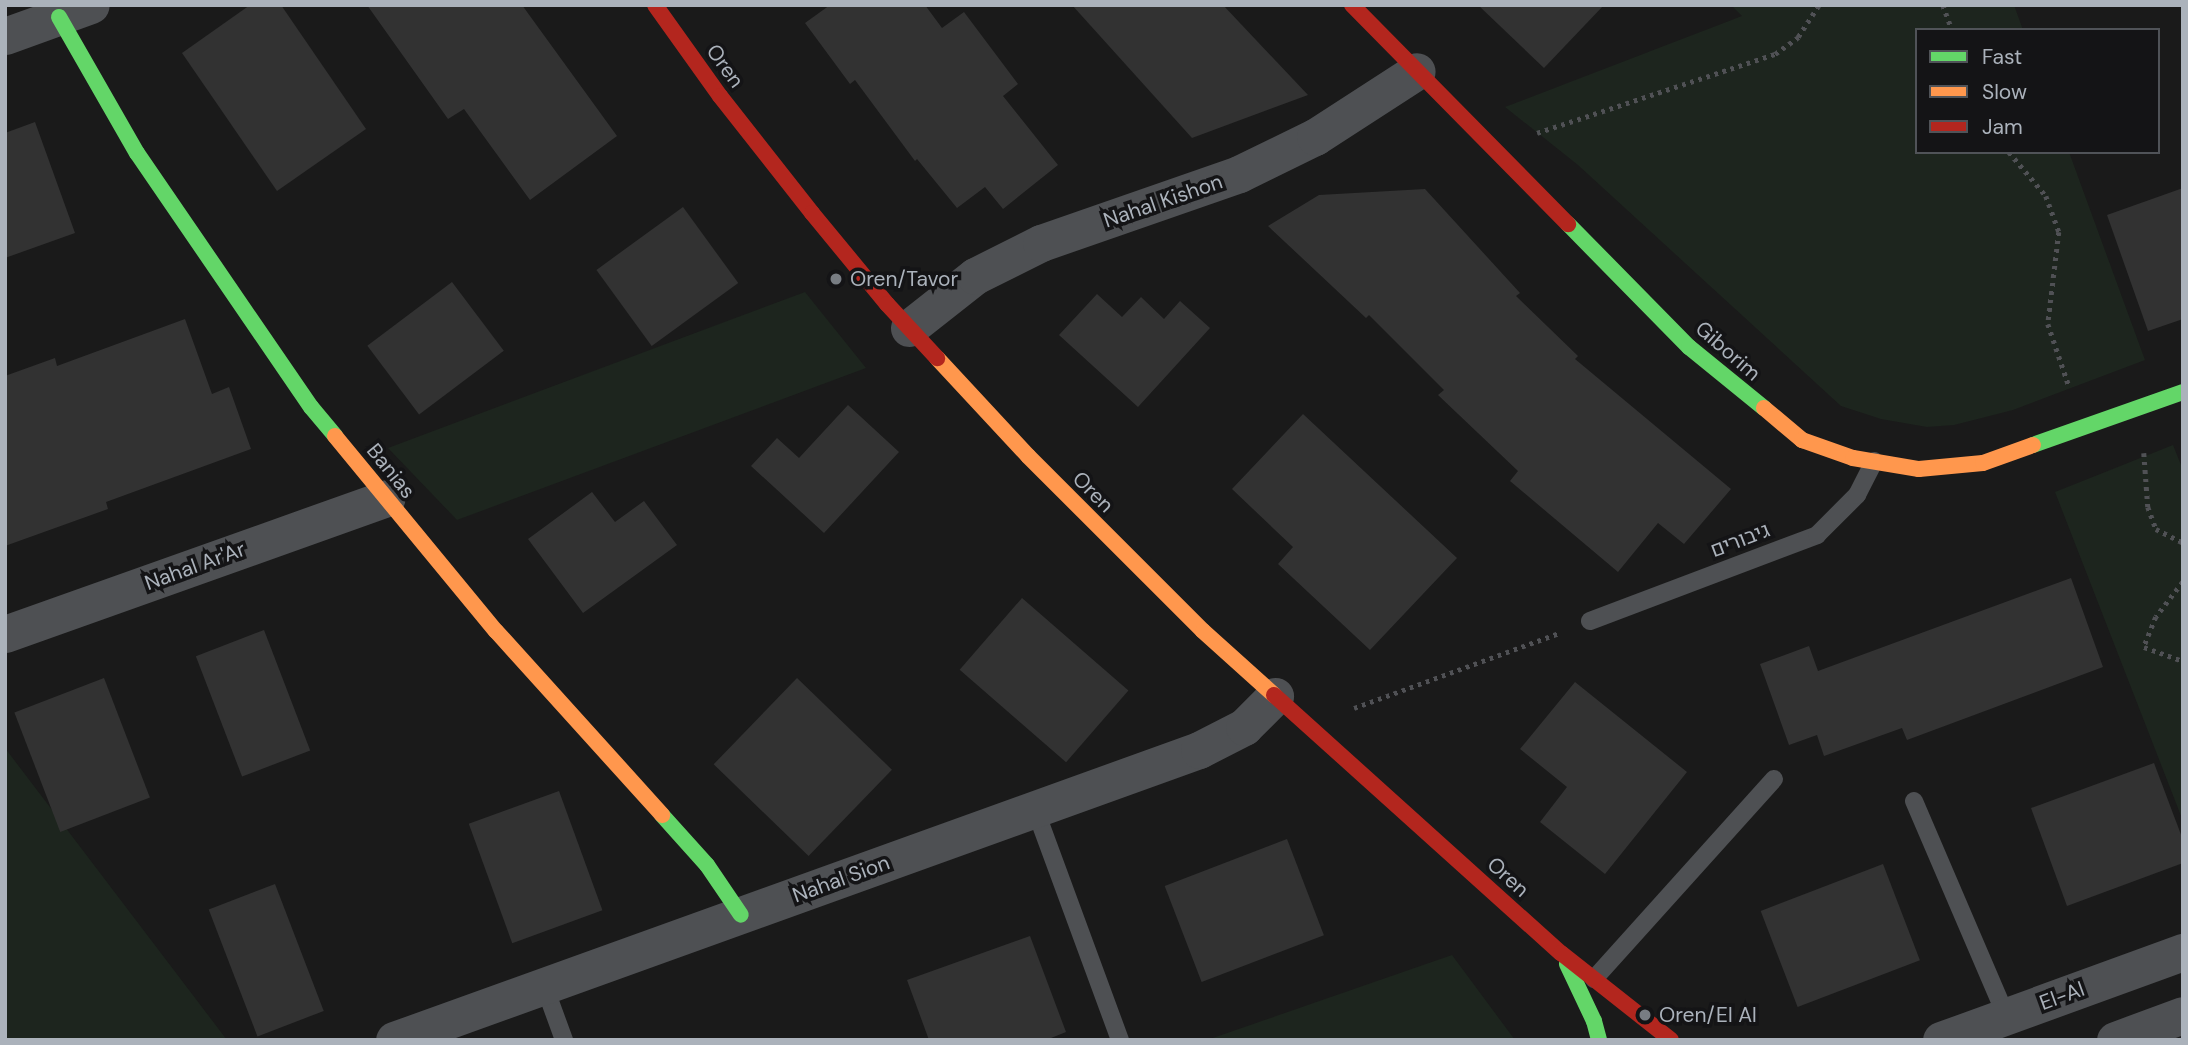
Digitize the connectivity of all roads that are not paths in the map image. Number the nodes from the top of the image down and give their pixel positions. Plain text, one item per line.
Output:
1 (655, 5) edge
2 (1352, 5) edge
3 (75, 11) edge
4 (5, 36) edge
5 (1417, 71) junction
6 (909, 328) junction
7 (2183, 392) edge
8 (1874, 461) junction
9 (386, 498) junction
10 (1590, 621) road end
11 (5, 634) edge
12 (1275, 696) junction
13 (1774, 779) dead end
14 (1914, 801) dead end
15 (1035, 808) junction
16 (741, 915) junction
17 (2183, 952) edge
18 (1561, 953) junction
19 (1594, 979) junction
20 (544, 985) junction
21 (2183, 1015) edge
22 (2006, 1016) junction
23 (394, 1040) edge
24 (564, 1040) edge
25 (1120, 1040) edge
26 (1599, 1040) edge
27 (1671, 1040) edge
28 (1941, 1040) edge
29 (2115, 1040) edge

1 - 6 street, Oren
2 - 5 street, Giborim
3 - 4 street
3 - 9 street, Banias
5 - 6 street, Nahal Kishon
5 - 8 street, Giborim
6 - 12 street, Oren
7 - 8 street, Giborim
8 - 10 lane, גיבורים
9 - 11 street, Nahal Ar'Ar
9 - 16 street, Banias
12 - 15 street, Nahal Sion
12 - 18 street, Oren
13 - 19 lane
14 - 22 lane
15 - 16 street, Nahal Sion
15 - 25 lane
16 - 20 street, Nahal Sion
17 - 22 street, El-Al
18 - 19 street, Oren
18 - 26 street, Oren
19 - 27 street, Oren
20 - 23 street, Nahal Sion
20 - 24 lane
21 - 29 street
22 - 28 street, El-Al

